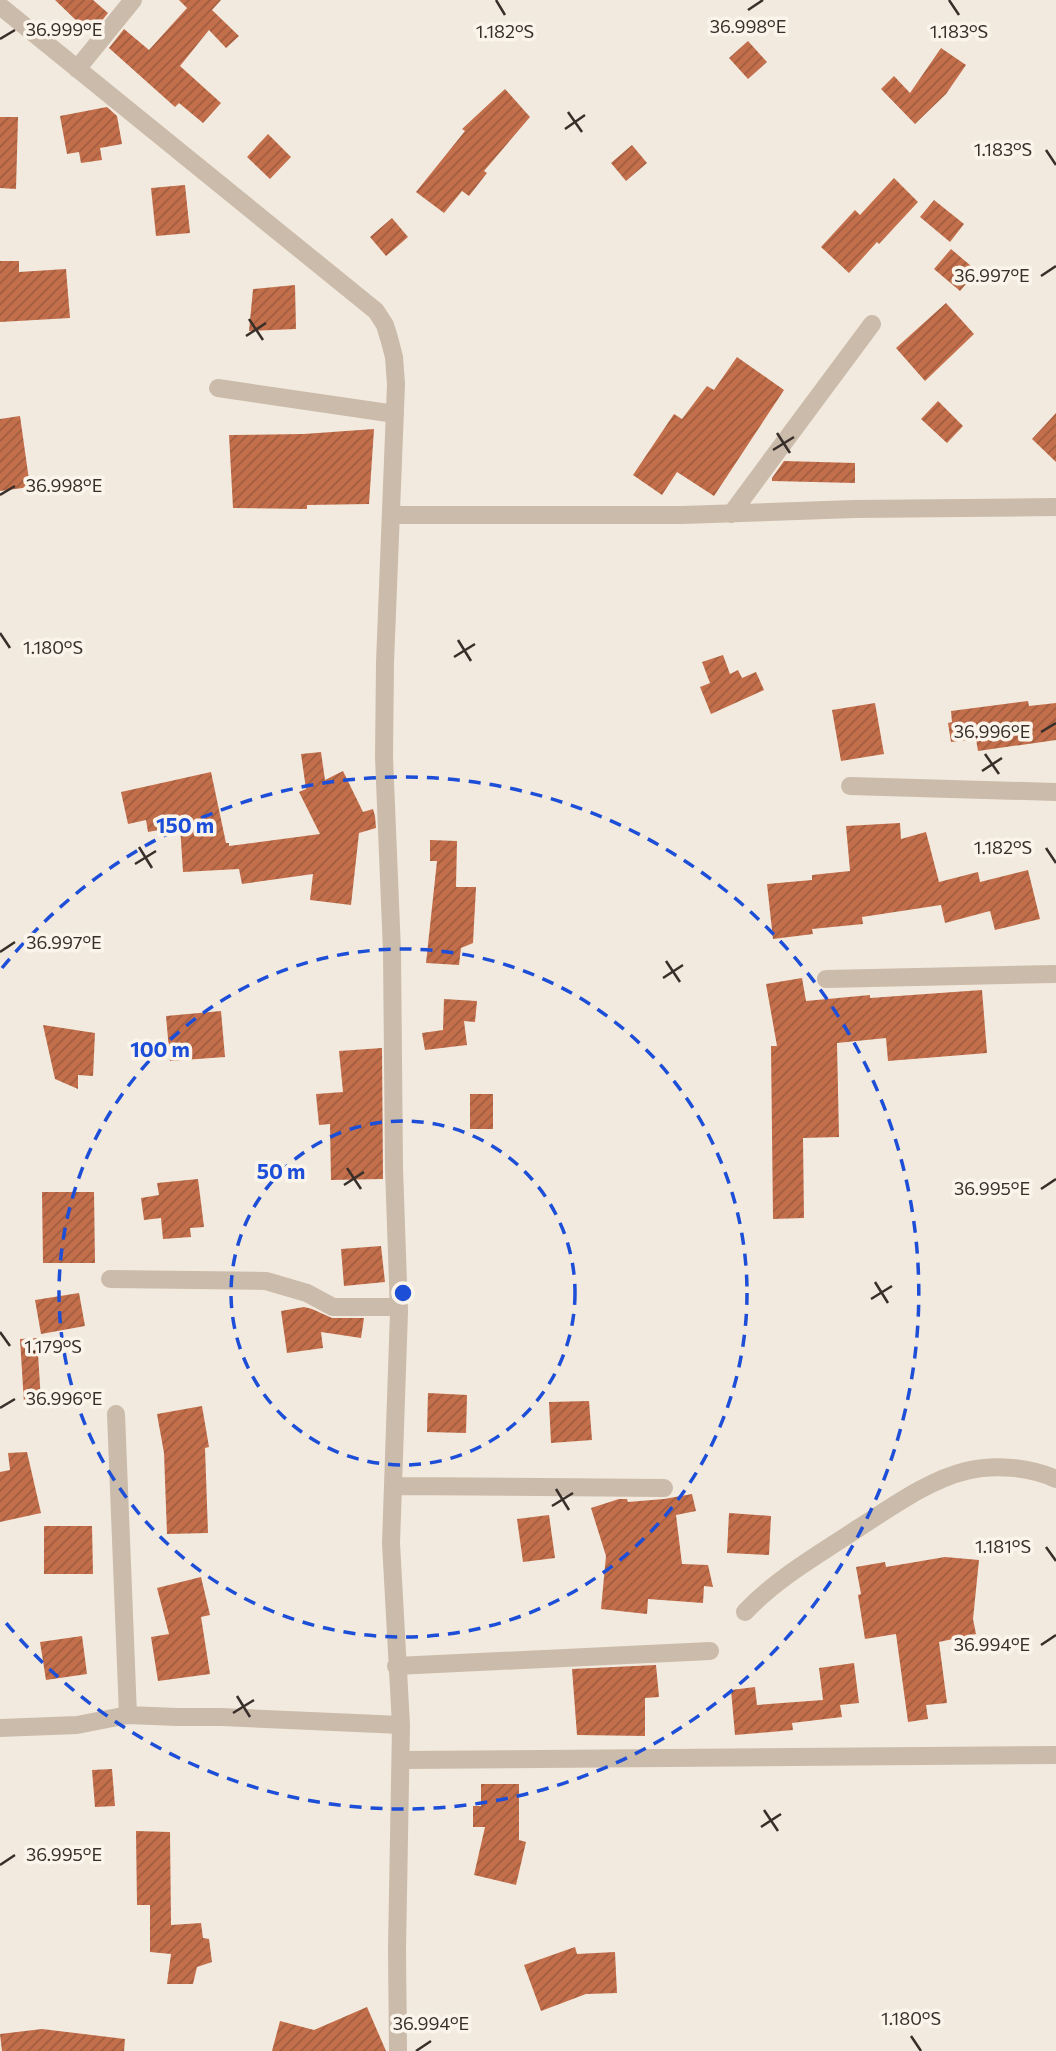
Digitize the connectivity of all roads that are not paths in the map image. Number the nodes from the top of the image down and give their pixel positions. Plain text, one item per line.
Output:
1 (133, 0) edge
2 (8, 6) edge
3 (77, 69) junction
4 (872, 324) dead end
5 (218, 388) dead end
6 (396, 414) junction
7 (1056, 507) edge
8 (731, 514) junction
9 (391, 515) junction
10 (850, 786) dead end
11 (1056, 792) edge
12 (1056, 974) edge
13 (825, 979) dead end
14 (110, 1279) dead end
15 (399, 1307) junction
16 (116, 1414) dead end
17 (1056, 1479) edge
18 (394, 1486) junction
19 (664, 1488) dead end
20 (745, 1612) dead end
21 (710, 1651) dead end
22 (396, 1666) junction
23 (128, 1715) junction
24 (401, 1726) junction
25 (0, 1728) edge
26 (1056, 1755) edge
27 (401, 1760) junction
28 (398, 2051) edge

1 - 3 street
2 - 3 street
3 - 6 street
4 - 8 street
5 - 6 street
6 - 9 street
7 - 8 street
8 - 9 street
9 - 15 street
10 - 11 street
12 - 13 street
14 - 15 street
15 - 18 street
16 - 23 street
17 - 20 street
18 - 19 street
18 - 22 street
21 - 22 street
22 - 24 street
23 - 24 street
23 - 25 street
24 - 27 street
26 - 27 street
27 - 28 street

